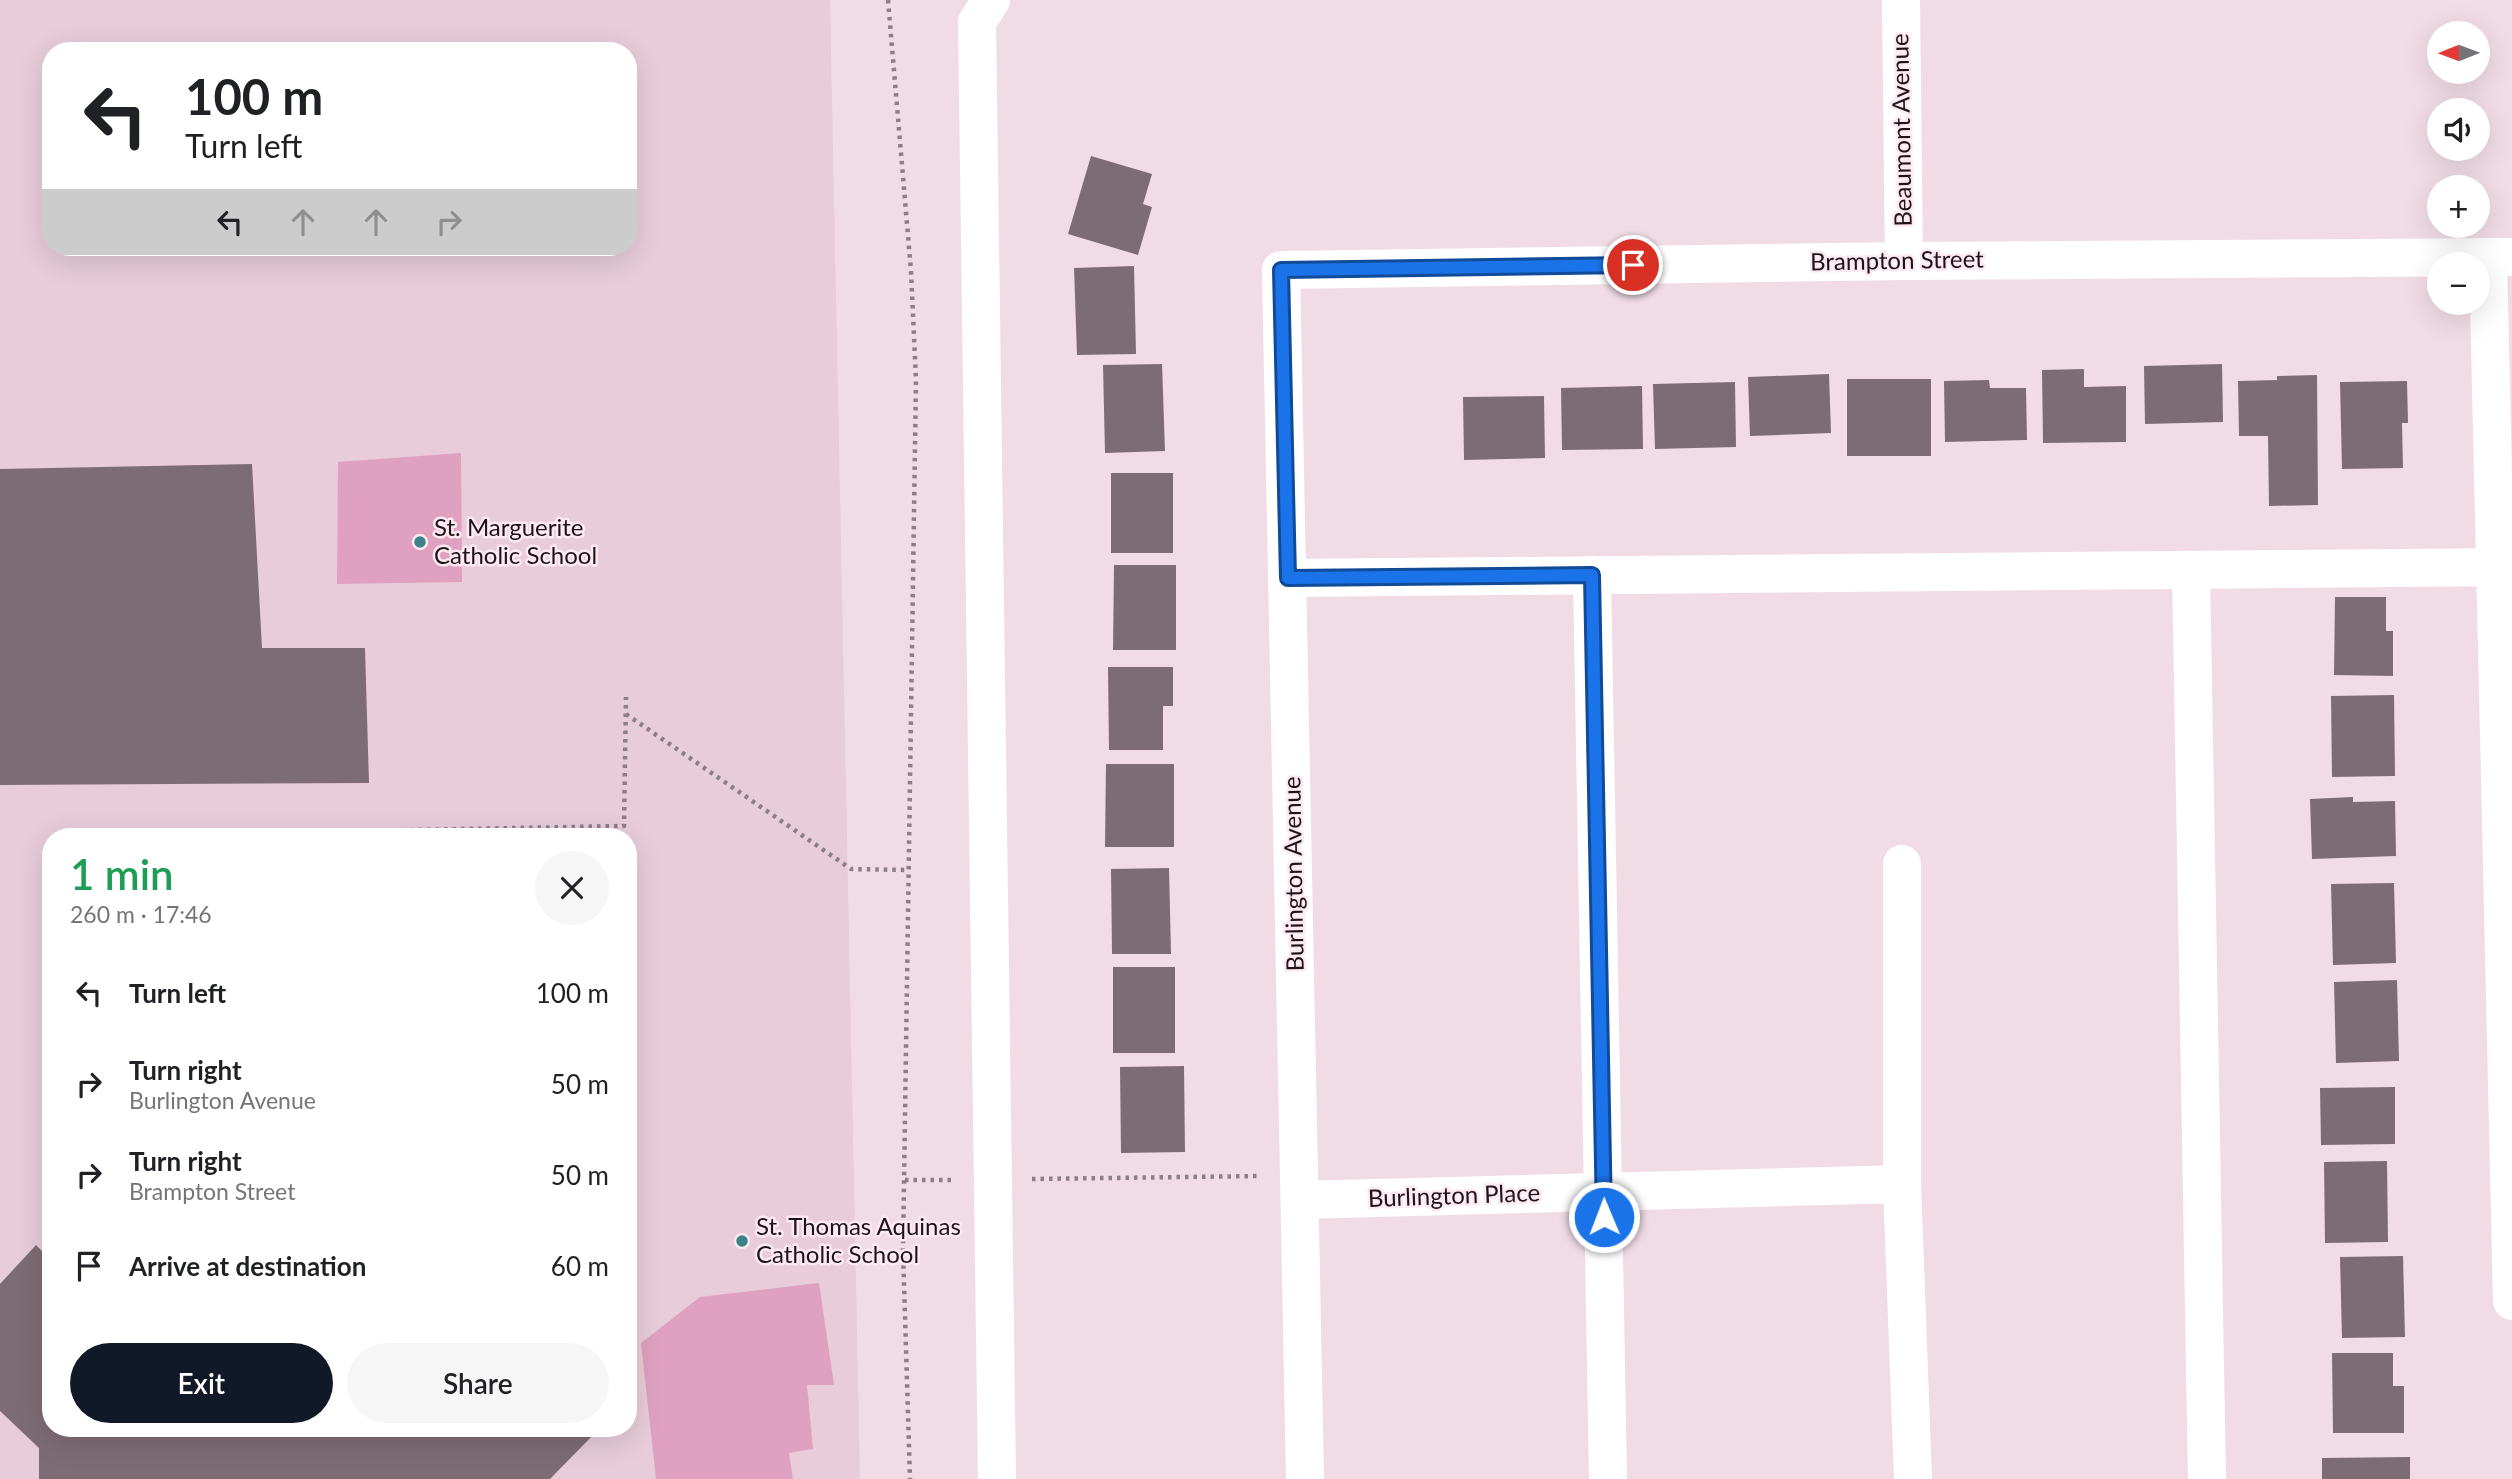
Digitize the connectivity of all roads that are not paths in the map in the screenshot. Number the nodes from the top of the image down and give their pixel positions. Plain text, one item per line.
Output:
1 (991, 0) edge
2 (1901, 0) edge
3 (2500, 257) edge
4 (1904, 261) junction
5 (1281, 270) joint
6 (2504, 567) edge
7 (2191, 570) junction
8 (1592, 575) junction
9 (1288, 578) junction
10 (1902, 864) dead end
11 (1902, 1184) junction
12 (2511, 1185) edge
13 (1300, 1187) junction
14 (1603, 1191) junction
15 (2512, 1301) edge
16 (997, 1479) edge
17 (1305, 1479) edge
18 (1608, 1479) edge
19 (1913, 1479) edge
20 (2207, 1479) edge

1 - 16 street
2 - 4 street, Beaumont Avenue
3 - 4 street, Brampton Street
3 - 6 street
4 - 5 street, Brampton Street
5 - 9 street, Burlington Avenue
6 - 7 street
6 - 12 street
7 - 8 street
7 - 20 street
8 - 9 street
8 - 14 street
9 - 13 street, Burlington Avenue
10 - 11 street
11 - 14 street, Burlington Place
11 - 19 street
12 - 15 street
13 - 14 street, Burlington Place
13 - 17 street, Burlington Avenue
14 - 18 street

